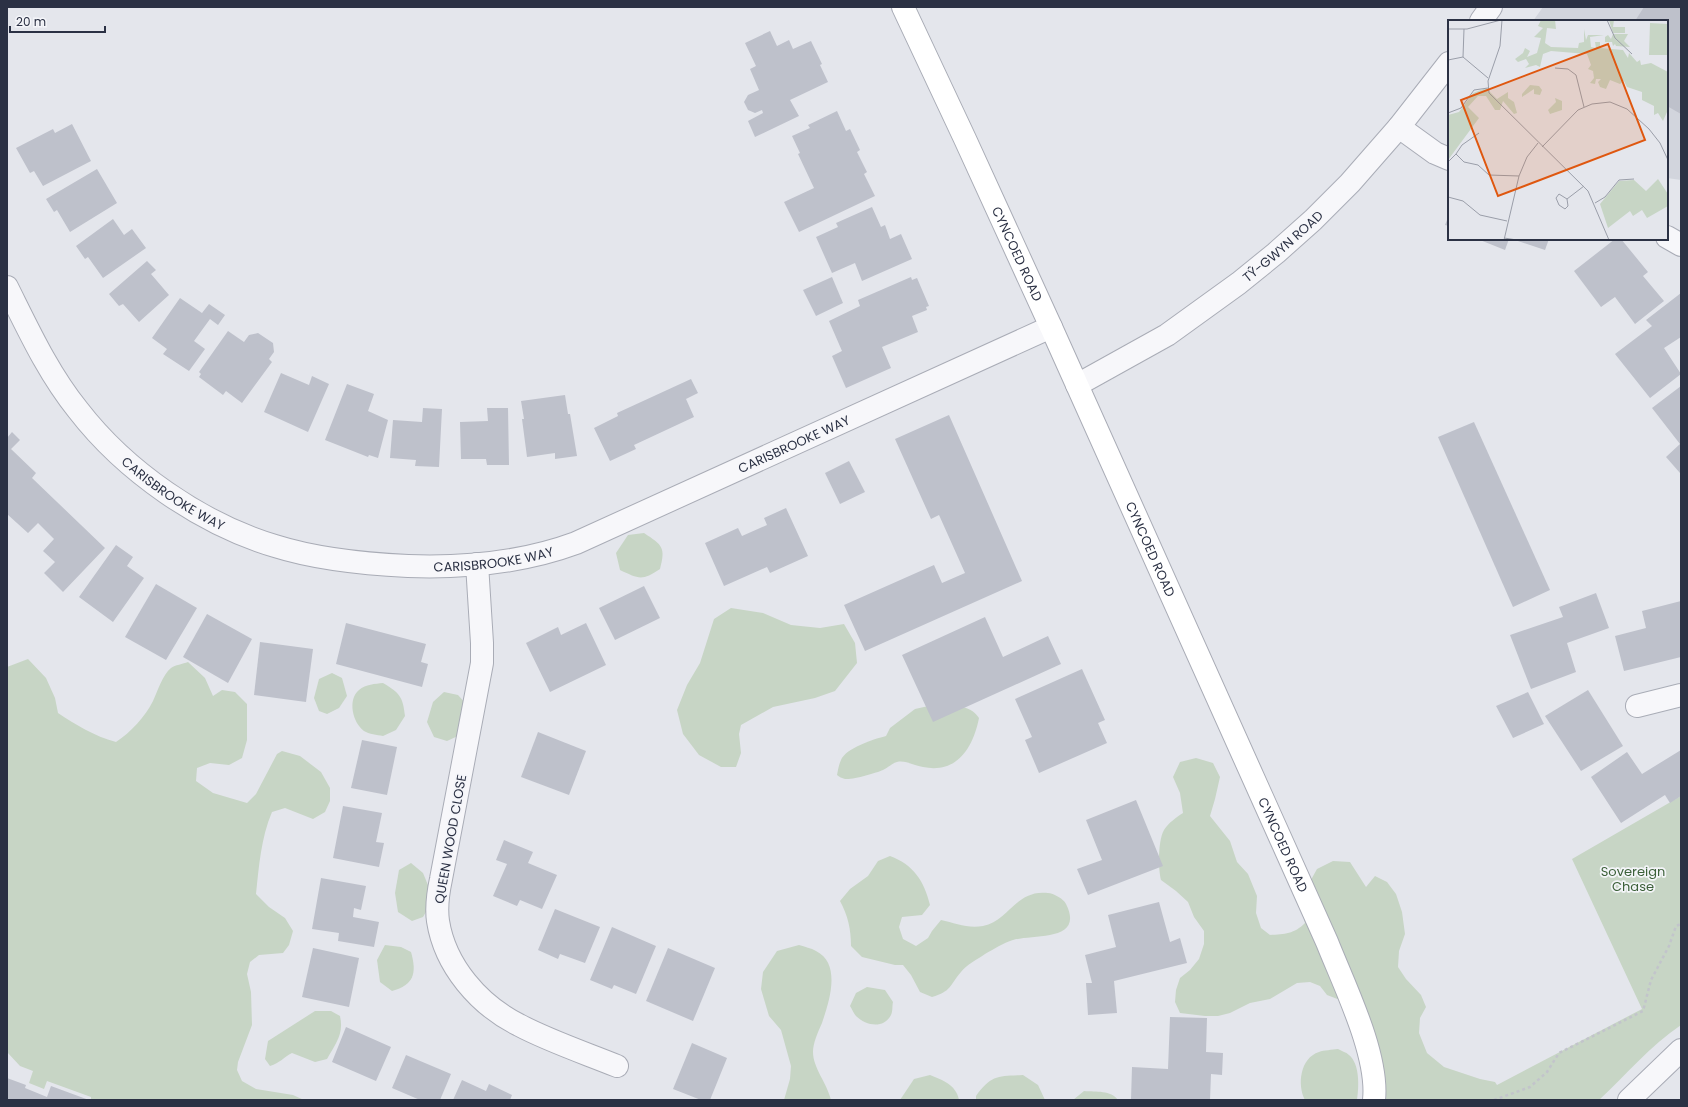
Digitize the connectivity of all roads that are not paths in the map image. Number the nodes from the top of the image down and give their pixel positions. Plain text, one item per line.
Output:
1 (903, 7) edge
2 (1491, 7) edge
3 (1482, 20) edge
4 (1448, 64) edge
5 (1399, 127) junction
6 (1448, 159) edge
7 (1668, 238) edge
8 (1681, 245) edge
9 (7, 287) edge
10 (1051, 327) junction
11 (1077, 385) junction
12 (478, 564) junction
13 (1681, 695) edge
14 (1636, 706) dead end
15 (1681, 1050) edge
16 (617, 1066) dead end
17 (1374, 1100) edge
18 (1630, 1100) edge

1 - 10 street, CYNCOED ROAD
2 - 3 street
4 - 5 street, TŶ-GWYN ROAD
5 - 6 street
5 - 11 street, TŶ-GWYN ROAD
7 - 8 street
9 - 12 street, CARISBROOKE WAY
10 - 11 street, CYNCOED ROAD
10 - 12 street, CARISBROOKE WAY
11 - 17 street, CYNCOED ROAD
12 - 16 street, QUEEN WOOD CLOSE
13 - 14 street
15 - 18 street

